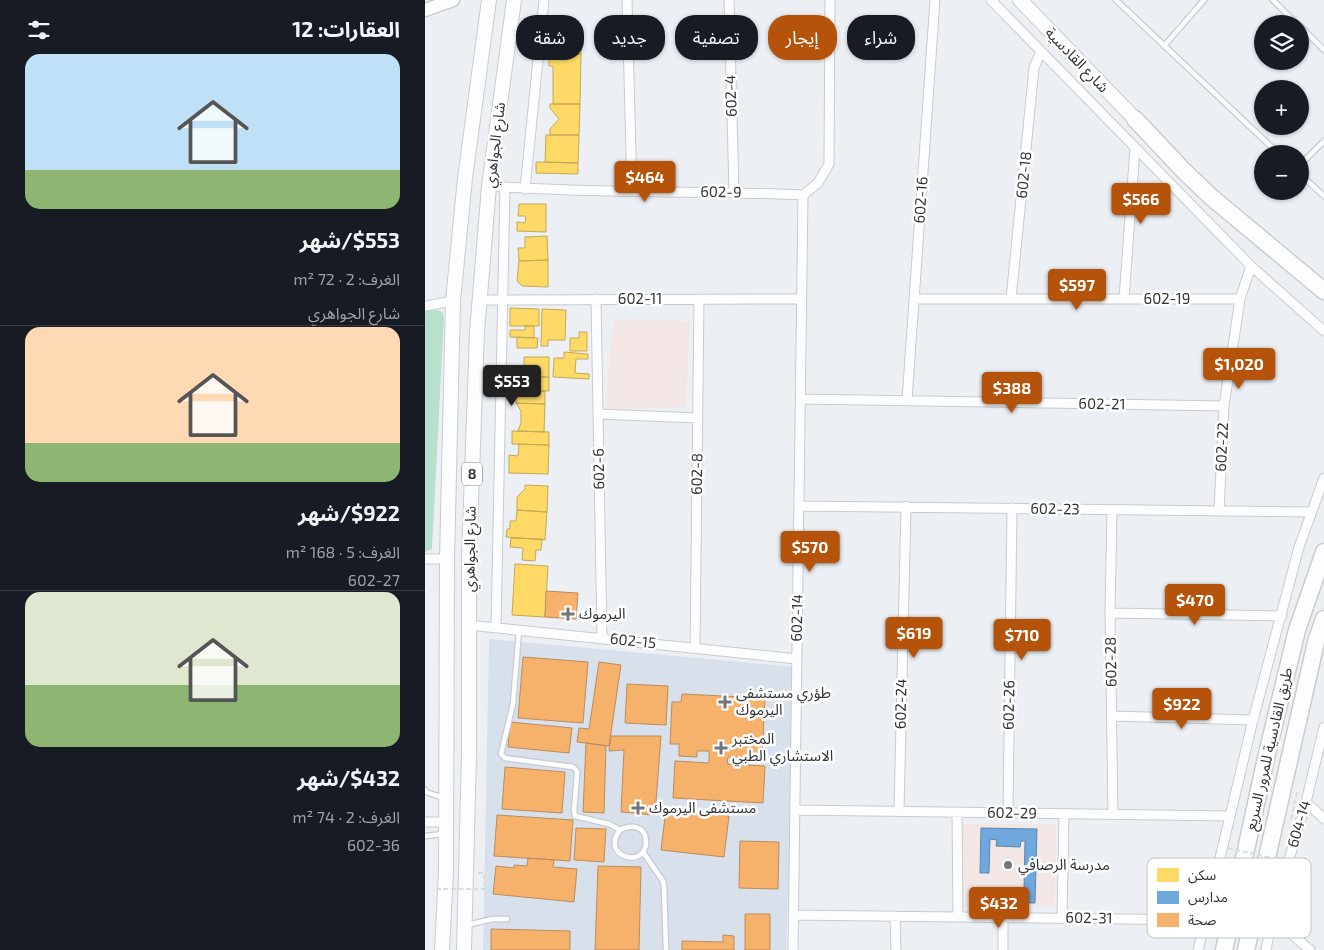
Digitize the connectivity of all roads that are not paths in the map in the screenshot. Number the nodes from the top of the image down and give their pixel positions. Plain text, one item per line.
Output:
1 (453, 0) edge
2 (489, 0) edge
3 (514, 0) edge
4 (544, 0) edge
5 (627, 0) edge
6 (729, 0) edge
7 (830, 0) edge
8 (935, 0) edge
9 (991, 0) edge
10 (1020, 0) edge
11 (1116, 0) edge
12 (1273, 0) edge
13 (1200, 1) edge
14 (425, 10) edge
15 (1289, 15) edge
16 (1309, 35) edge
17 (1164, 46) junction
18 (1324, 50) edge
19 (1041, 51) junction
20 (1135, 119) joint
21 (1324, 141) edge
22 (1269, 145) edge
23 (1320, 145) junction
24 (1135, 148) junction
25 (1324, 150) edge
26 (1309, 155) edge
27 (1309, 182) edge
28 (489, 186) junction
29 (505, 187) junction
30 (525, 189) junction
31 (632, 190) junction
32 (734, 192) junction
33 (803, 195) junction
34 (1324, 196) edge
35 (1251, 266) junction
36 (1324, 291) edge
37 (596, 299) junction
38 (699, 299) junction
39 (801, 299) junction
40 (914, 299) junction
41 (1011, 299) junction
42 (1124, 299) junction
43 (1240, 299) junction
44 (479, 300) junction
45 (503, 300) junction
46 (453, 301) junction
47 (425, 306) edge
48 (1324, 331) edge
49 (800, 399) junction
50 (907, 400) junction
51 (1225, 406) junction
52 (598, 414) junction
53 (698, 418) junction
54 (1324, 478) edge
55 (799, 506) junction
56 (906, 506) junction
57 (1012, 508) junction
58 (1112, 510) junction
59 (1219, 511) junction
60 (1311, 512) junction
61 (1324, 552) edge
62 (425, 559) edge
63 (447, 559) junction
64 (1110, 613) junction
65 (1282, 616) junction
66 (1324, 619) edge
67 (468, 625) junction
68 (496, 627) junction
69 (519, 629) junction
70 (602, 638) junction
71 (695, 648) junction
72 (797, 659) junction
73 (1112, 716) junction
74 (1253, 720) junction
75 (1324, 727) edge
76 (425, 790) edge
77 (447, 799) junction
78 (1306, 802) junction
79 (795, 810) junction
80 (899, 811) junction
81 (957, 812) junction
82 (1008, 813) junction
83 (1064, 814) junction
84 (1113, 814) junction
85 (1230, 816) junction
86 (1324, 819) edge
87 (425, 822) edge
88 (447, 828) junction
89 (620, 830) junction
90 (425, 836) edge
91 (643, 852) junction
92 (1220, 858) edge
93 (1244, 858) edge
94 (1267, 858) edge
95 (1289, 858) edge
96 (793, 915) junction
97 (895, 916) junction
98 (958, 917) junction
99 (1003, 918) junction
100 (1062, 918) junction
101 (507, 919) dead end
102 (1147, 919) edge
103 (465, 925) junction
104 (1296, 938) edge
105 (442, 950) edge
106 (464, 950) edge
107 (666, 950) edge
108 (793, 950) edge
109 (896, 950) edge
110 (1003, 950) edge
111 (1310, 950) edge

1 - 14 street
2 - 46 main road, شارع الجواهري / 8
3 - 28 main road, شارع الجواهري / 8
4 - 30 street
5 - 31 street
6 - 32 street, 602-4
7 - 33 street
8 - 40 street, 602-16
9 - 19 street
10 - 20 main road, شارع القادسية
11 - 17 lane
12 - 15 lane
13 - 17 lane
16 - 18 lane
17 - 22 lane
19 - 24 street
19 - 41 street, 602-18
20 - 36 highway
21 - 23 lane
23 - 25 lane
23 - 26 lane
24 - 35 street
24 - 42 street
27 - 34 lane
28 - 29 street, 602-9
28 - 44 main road, شارع الجواهري / 8
29 - 30 street, 602-9
29 - 45 street
30 - 31 street, 602-9
31 - 32 street, 602-9
32 - 33 street, 602-9
33 - 39 street, 602-14
35 - 43 street, 602-22
35 - 48 street
37 - 38 street, 602-11
37 - 45 street, 602-11
37 - 52 street, 602-6
38 - 39 street, 602-11
38 - 53 street, 602-8
39 - 49 street, 602-14
40 - 41 street, 602-19
40 - 50 street, 602-16
41 - 42 street, 602-19
42 - 43 street, 602-19
43 - 51 street, 602-22
44 - 45 street, 602-11
44 - 67 main road, شارع الجواهري / 8
45 - 68 street
46 - 47 street
46 - 63 main road, شارع الجواهري / 8
49 - 50 street, 602-21
49 - 55 street, 602-14
50 - 51 street, 602-21
51 - 59 street, 602-22
52 - 53 street
52 - 70 street, 602-6
53 - 71 street, 602-8
54 - 60 street
55 - 56 street, 602-23
55 - 72 street, 602-14
56 - 57 street, 602-23
56 - 80 street, 602-24
57 - 58 street, 602-23
57 - 82 street, 602-26
58 - 59 street, 602-23
58 - 64 street, 602-28
59 - 60 street, 602-23
60 - 65 street
61 - 93 highway, طريق القادسية للمرور السريع
62 - 63 street
63 - 77 main road, شارع الجواهري / 8
64 - 65 street
64 - 73 street, 602-28
65 - 74 street
66 - 94 highway, طريق القادسية للمرور السريع
67 - 68 street, 602-15
67 - 103 main road, شارع الجواهري / 8
68 - 69 street, 602-15
69 - 70 street, 602-15
69 - 89 lane
70 - 71 street, 602-15
71 - 72 street, 602-15
72 - 79 street, 602-14
73 - 74 street
73 - 84 street, 602-28
74 - 85 street
75 - 78 street, 604-14
76 - 77 lane
77 - 88 main road, شارع الجواهري / 8
78 - 86 street
78 - 95 street, 604-14
79 - 80 street, 602-29
79 - 96 street, 602-14
80 - 81 street, 602-29
81 - 82 street, 602-29
81 - 98 street
82 - 83 street, 602-29
83 - 84 street, 602-29
83 - 100 street
84 - 85 street, 602-29
85 - 92 street
87 - 88 street
88 - 90 lane
88 - 105 main road, شارع الجواهري / 8
89 - 91 lane
89 - 91 lane
91 - 107 lane
96 - 97 street, 602-31
96 - 108 street, 602-14
97 - 98 street, 602-31
97 - 109 street
98 - 99 street, 602-31
99 - 100 street, 602-31
99 - 110 street
100 - 102 street, 602-31
101 - 103 lane
103 - 106 main road, شارع الجواهري / 8
104 - 111 street

